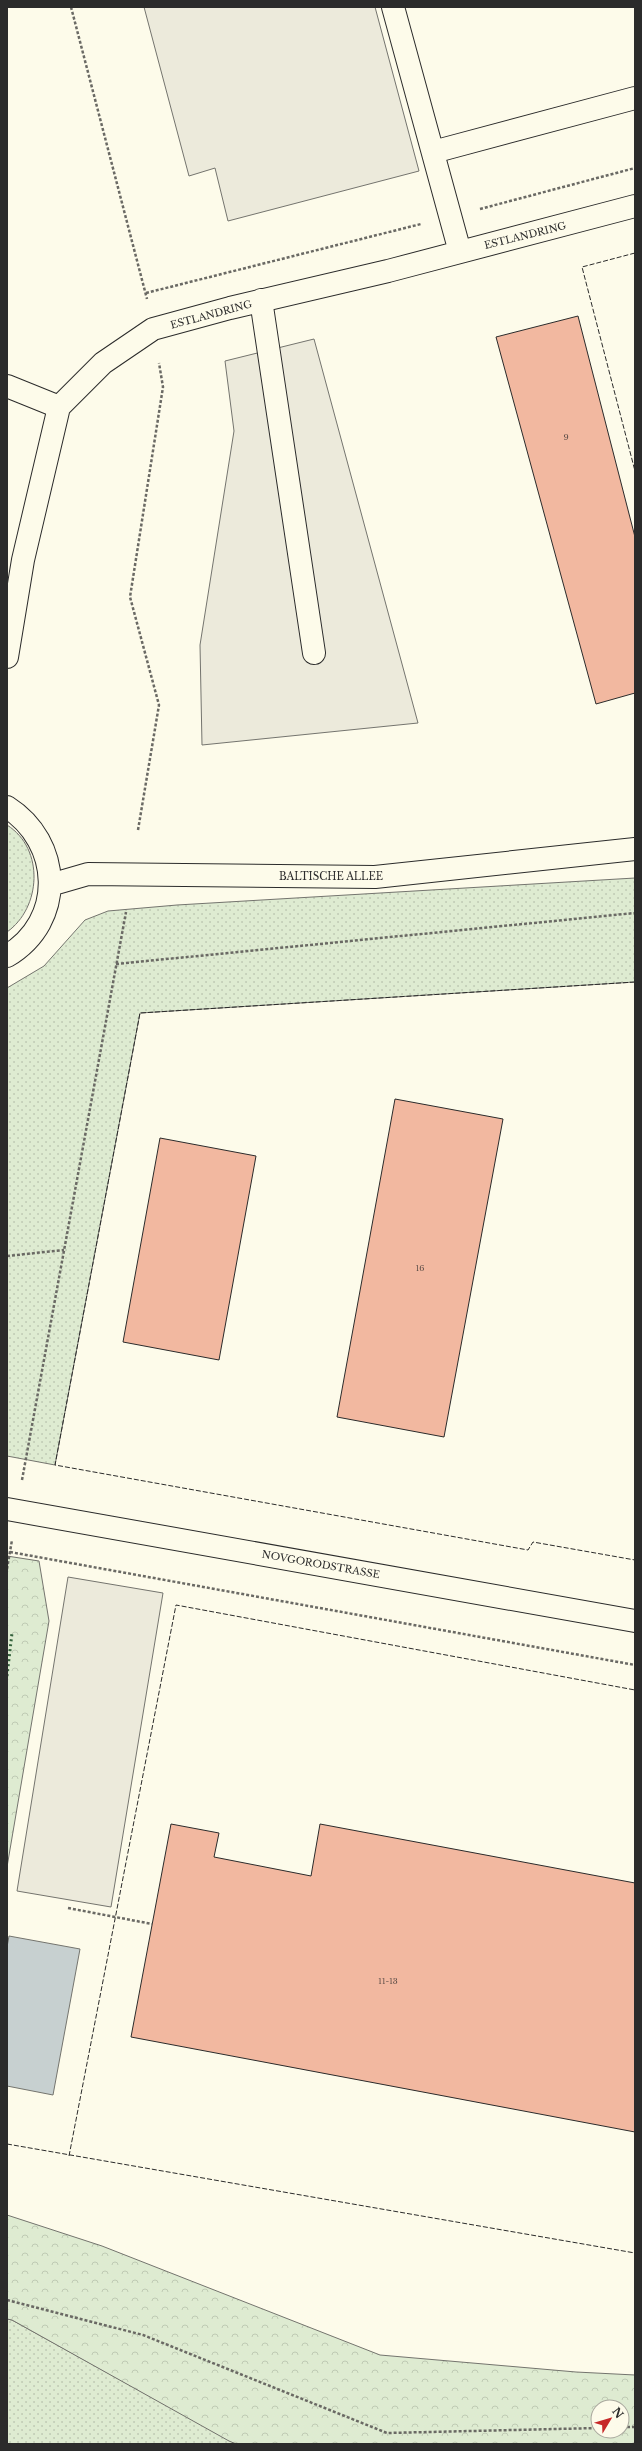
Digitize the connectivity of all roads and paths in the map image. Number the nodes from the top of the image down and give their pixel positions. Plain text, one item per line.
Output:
1 (71, 7) edge
2 (393, 7) edge
3 (635, 98) edge
4 (433, 152) junction
5 (635, 168) edge
6 (635, 206) edge
7 (451, 217) junction
8 (460, 252) junction
9 (146, 293) junction
10 (261, 300) junction
11 (154, 329) junction
12 (7, 386) edge
13 (60, 407) junction
14 (314, 653) dead end
15 (7, 657) edge
16 (7, 807) edge
17 (138, 830) dead end
18 (635, 849) edge
19 (50, 885) junction
20 (126, 912) dead end
21 (635, 913) edge
22 (7, 956) edge
23 (116, 964) junction
24 (64, 1250) junction
25 (7, 1256) edge
26 (12, 1510) edge
27 (10, 1552) dead end
28 (635, 1621) edge
29 (635, 1665) edge
30 (68, 1908) dead end
31 (152, 1924) dead end
32 (7, 2300) edge
33 (590, 2428) edge

1 - 9 path
2 - 4 street
3 - 4 street
4 - 7 street
5 - 7 path
6 - 8 street, ESTLANDRING
7 - 8 street
7 - 9 path
8 - 10 street, ESTLANDRING
9 - 11 path
10 - 11 street, ESTLANDRING
10 - 14 street
11 - 13 street, ESTLANDRING
11 - 17 path
12 - 13 street
13 - 15 street
16 - 19 street
18 - 19 street, BALTISCHE ALLEE
19 - 22 street
20 - 23 path
21 - 23 path
23 - 24 path
24 - 25 path
24 - 26 path
26 - 28 street, NOVGORODSTRASSE
27 - 29 path
30 - 31 path
32 - 33 path

